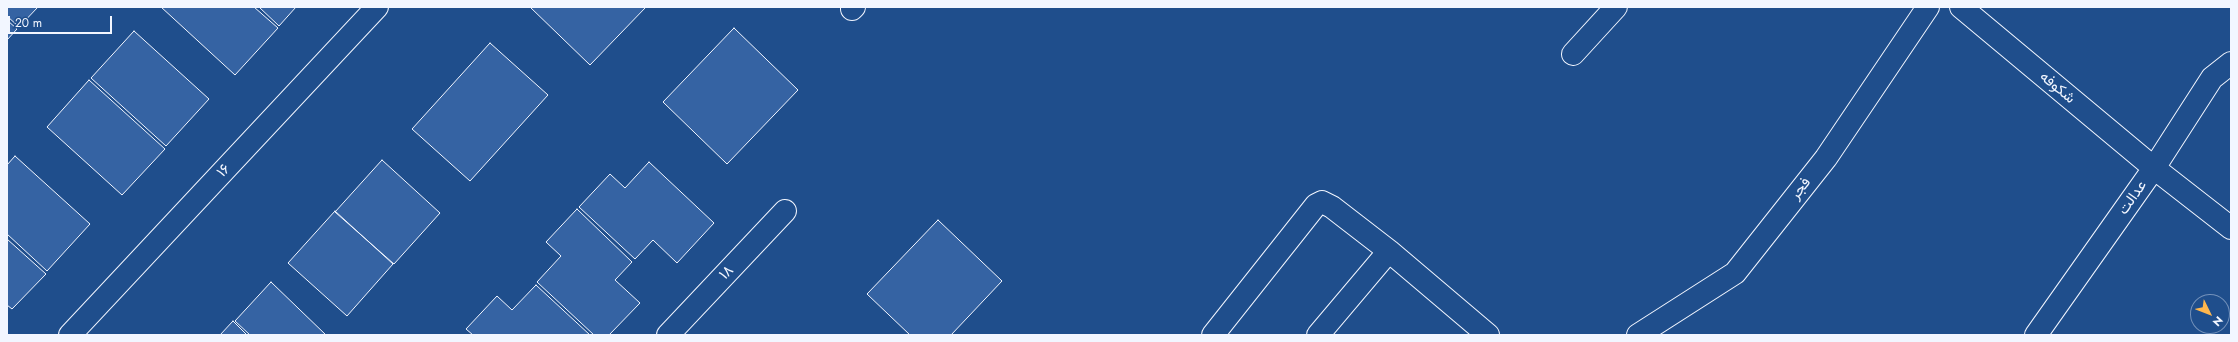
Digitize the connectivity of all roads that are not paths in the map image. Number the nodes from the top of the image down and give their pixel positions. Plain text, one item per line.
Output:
1 (377, 7) edge
2 (1616, 7) edge
3 (1928, 7) edge
4 (1961, 7) edge
5 (1573, 54) dead end
6 (2231, 63) edge
7 (2154, 168) junction
8 (785, 211) dead end
9 (2231, 228) edge
10 (1389, 250) junction
11 (2040, 334) edge
12 (70, 335) edge
13 (668, 335) edge
14 (1213, 335) edge
15 (1318, 335) edge
16 (1488, 335) edge
17 (1638, 335) edge

1 - 12 street, ۱۶
2 - 5 street
3 - 17 street, فجر
4 - 7 street, شکوفه
6 - 7 street, عدالت
7 - 9 street, شکوفه
7 - 11 street, عدالت
8 - 13 street, ۱۸
10 - 14 street
10 - 15 street
10 - 16 street

